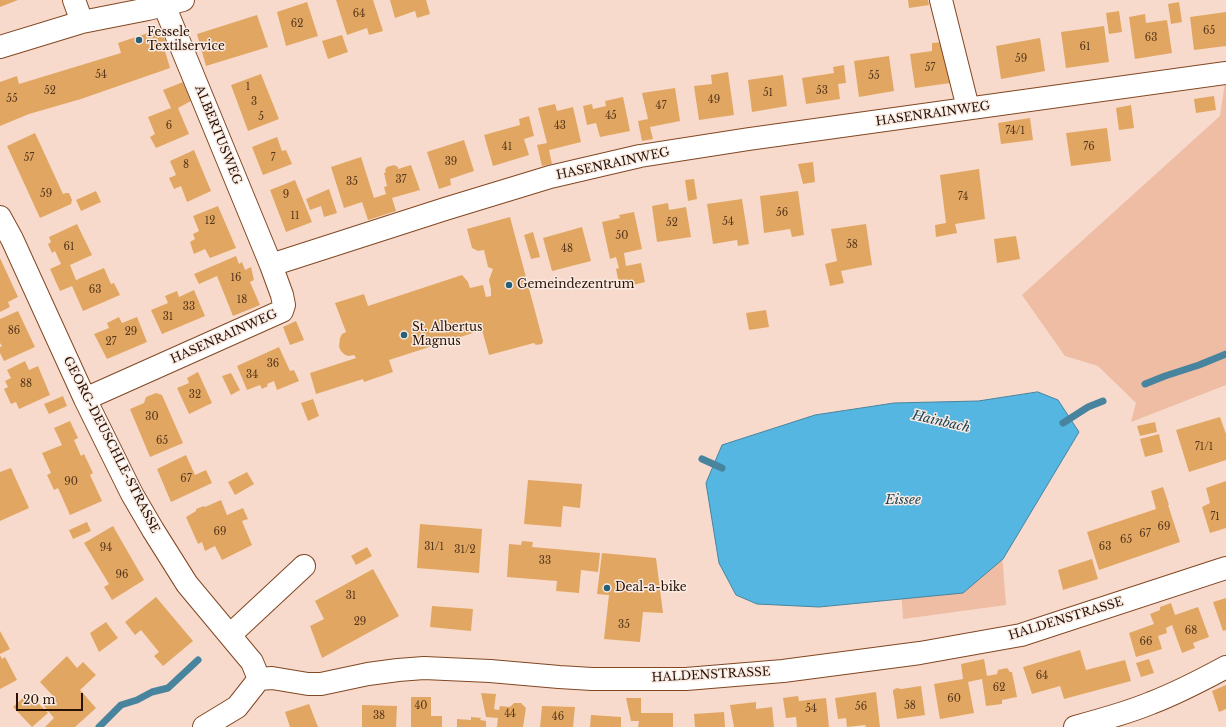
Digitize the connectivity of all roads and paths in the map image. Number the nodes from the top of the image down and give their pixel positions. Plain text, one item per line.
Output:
1 (74, 0) edge
2 (941, 0) edge
3 (160, 3) edge
4 (82, 22) junction
5 (0, 48) edge
6 (1226, 72) edge
7 (968, 108) junction
8 (0, 217) edge
9 (271, 265) junction
10 (85, 399) junction
11 (304, 566) dead end
12 (1226, 568) edge
13 (230, 635) junction
14 (1226, 667) edge
15 (259, 679) junction
16 (204, 727) edge
17 (1075, 727) edge

1 - 4 street
2 - 7 street
3 - 4 street
3 - 9 street, ALBERTUSWEG
4 - 5 street
6 - 7 street, HASENRAINWEG
7 - 9 street, HASENRAINWEG
8 - 10 street, GEORG-DEUSCHLE-STRASSE
9 - 10 street, HASENRAINWEG
10 - 13 street, GEORG-DEUSCHLE-STRASSE
11 - 13 street
12 - 15 street, HALDENSTRASSE
13 - 15 street, GEORG-DEUSCHLE-STRASSE
14 - 17 street
15 - 16 street

